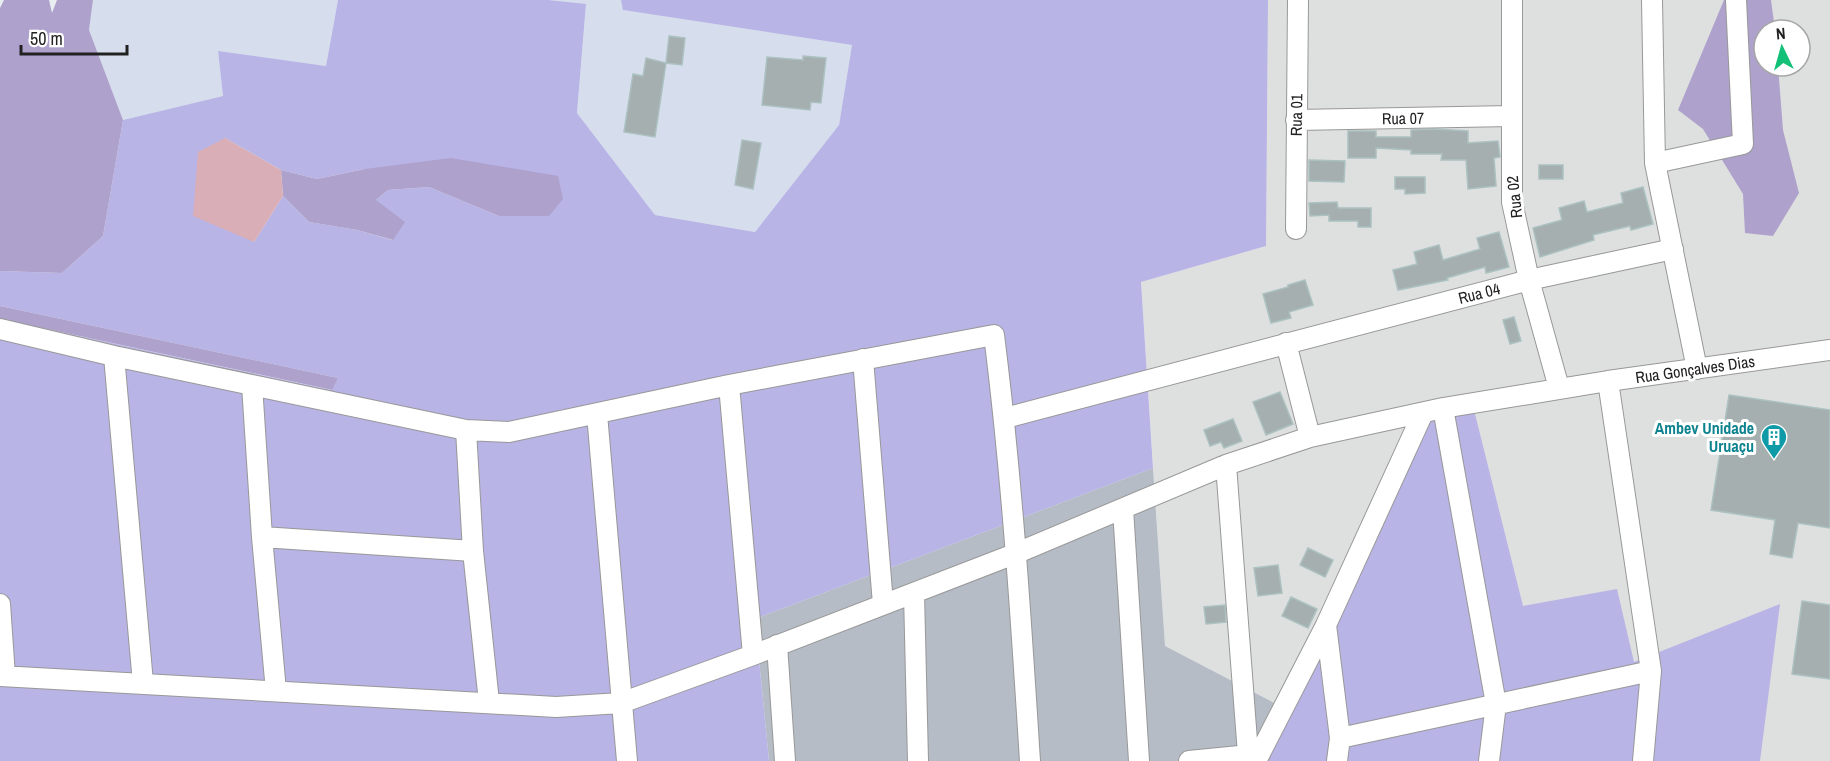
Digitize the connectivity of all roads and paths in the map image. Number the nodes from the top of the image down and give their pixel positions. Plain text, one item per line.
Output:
1 (1298, 0) edge
2 (1512, 0) edge
3 (1652, 0) edge
4 (1736, 0) edge
5 (1511, 116) junction
6 (1296, 120) junction
7 (1655, 163) junction
8 (1296, 229) dead end
9 (1673, 249) junction
10 (1529, 280) junction
11 (0, 329) edge
12 (1286, 342) junction
13 (1830, 350) edge
14 (114, 356) junction
15 (863, 359) junction
16 (1697, 369) junction
17 (1608, 381) junction
18 (252, 385) junction
19 (729, 385) junction
20 (1559, 388) junction
21 (1443, 408) junction
22 (1423, 413) junction
23 (597, 414) junction
24 (1005, 418) junction
25 (466, 430) junction
26 (1310, 437) junction
27 (1226, 465) junction
28 (1123, 509) junction
29 (262, 537) junction
30 (473, 551) junction
31 (1017, 553) junction
32 (914, 593) junction
33 (0, 604) edge
34 (883, 604) junction
35 (1326, 625) junction
36 (777, 645) junction
37 (753, 655) junction
38 (1651, 671) junction
39 (3, 676) edge
40 (143, 683) junction
41 (276, 691) junction
42 (489, 702) junction
43 (621, 703) junction
44 (1496, 704) junction
45 (1340, 738) junction
46 (1254, 757) edge
47 (627, 761) edge
48 (785, 761) edge
49 (918, 761) edge
50 (1030, 761) edge
51 (1140, 761) edge
52 (1189, 761) edge
53 (1337, 761) edge
54 (1489, 761) edge
55 (1643, 761) edge

1 - 6 street, Rua 01
2 - 5 street, Rua 02
3 - 7 street
4 - 7 street
5 - 6 street, Rua 07
5 - 10 street, Rua 02
6 - 8 street, Rua 01
7 - 9 street
9 - 10 street, Rua 04
9 - 16 street
10 - 12 street, Rua 04
10 - 20 street, Rua 02
11 - 14 street
12 - 24 street, Rua 04
12 - 26 street
13 - 16 street, Rua Gonçalves Dias
14 - 18 street
14 - 40 street
15 - 19 street
15 - 24 street
15 - 34 street
16 - 17 street, Rua Gonçalves Dias
17 - 20 street, Rua Gonçalves Dias
17 - 38 street
18 - 25 street
18 - 29 street
19 - 23 street
19 - 37 street
20 - 21 street, Rua Gonçalves Dias
21 - 22 street, Rua Gonçalves Dias
21 - 44 street
22 - 26 street, Rua Gonçalves Dias
22 - 35 street
23 - 25 street
23 - 43 street
24 - 31 street
25 - 30 street
26 - 27 street, Rua Gonçalves Dias
27 - 28 street, Rua Gonçalves Dias
27 - 46 street
28 - 31 street, Rua Gonçalves Dias
28 - 51 street
29 - 30 street
29 - 41 street
30 - 42 street
31 - 32 street, Rua Gonçalves Dias
31 - 50 street
32 - 34 street, Rua Gonçalves Dias
32 - 49 street
33 - 39 street
34 - 36 street, Rua Gonçalves Dias
35 - 45 street
35 - 46 street
36 - 37 street, Rua Gonçalves Dias
36 - 48 street
37 - 43 street, Rua Gonçalves Dias
38 - 44 street
38 - 55 street
39 - 40 street, Rua Gonçalves Dias
40 - 41 street, Rua Gonçalves Dias
41 - 42 street, Rua Gonçalves Dias
42 - 43 street, Rua Gonçalves Dias
43 - 47 street
44 - 45 street
44 - 54 street
45 - 53 street
46 - 52 street

